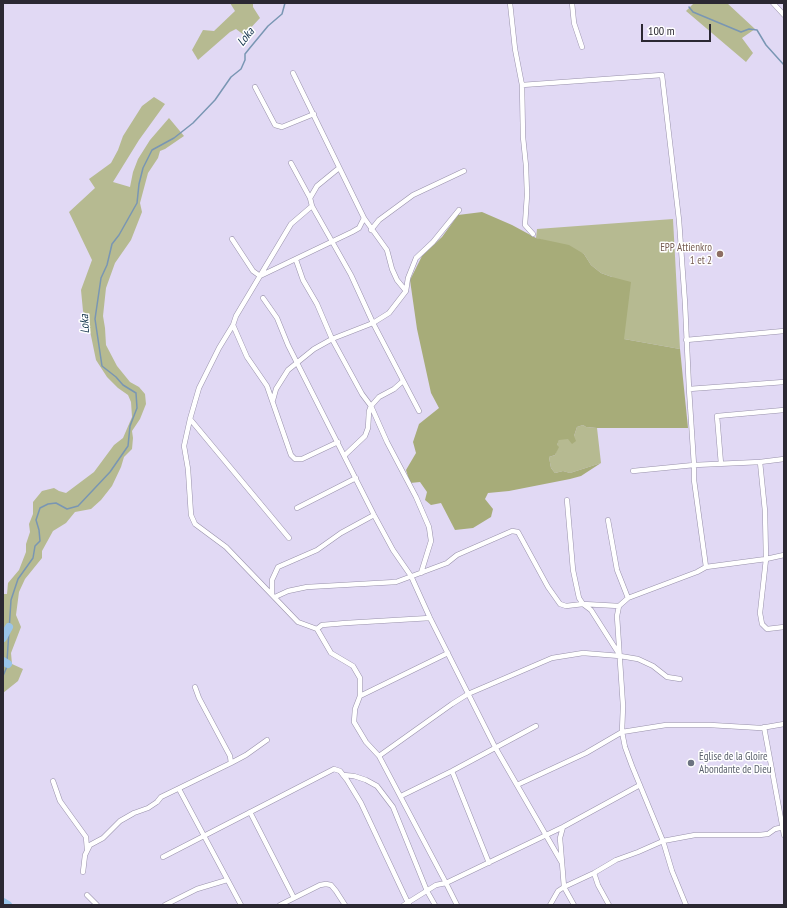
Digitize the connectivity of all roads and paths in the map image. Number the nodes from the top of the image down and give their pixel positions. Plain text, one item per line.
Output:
1 (510, 3) edge
2 (572, 3) edge
3 (773, 3) edge
4 (784, 16) edge
5 (582, 47) dead end
6 (293, 73) dead end
7 (522, 85) junction
8 (255, 87) dead end
9 (314, 114) junction
10 (291, 163) dead end
11 (339, 168) junction
12 (464, 171) dead end
13 (310, 198) junction
14 (312, 206) junction
15 (459, 210) dead end
16 (364, 218) junction
17 (371, 230) junction
18 (533, 234) dead end
19 (232, 239) dead end
20 (332, 242) junction
21 (296, 260) junction
22 (260, 276) junction
23 (406, 291) junction
24 (263, 298) dead end
25 (373, 323) junction
26 (233, 325) junction
27 (784, 331) edge
28 (332, 339) junction
29 (686, 340) junction
30 (297, 362) junction
31 (403, 381) junction
32 (784, 382) edge
33 (688, 389) junction
34 (273, 400) junction
35 (371, 406) junction
36 (784, 410) edge
37 (419, 411) dead end
38 (190, 419) junction
39 (338, 442) junction
40 (345, 455) junction
41 (784, 459) edge
42 (760, 462) junction
43 (721, 464) junction
44 (694, 465) junction
45 (633, 471) dead end
46 (356, 478) junction
47 (568, 500) dead end
48 (297, 508) dead end
49 (374, 515) junction
50 (608, 520) dead end
51 (289, 538) dead end
52 (784, 555) edge
53 (766, 559) junction
54 (706, 567) junction
55 (421, 573) junction
56 (411, 576) junction
57 (273, 595) junction
58 (628, 598) junction
59 (583, 604) junction
60 (620, 606) junction
61 (430, 618) junction
62 (784, 627) edge
63 (317, 628) junction
64 (448, 653) junction
65 (620, 656) junction
66 (680, 679) dead end
67 (195, 687) dead end
68 (468, 694) junction
69 (360, 696) junction
70 (784, 724) edge
71 (536, 726) dead end
72 (764, 727) junction
73 (622, 732) junction
74 (267, 740) dead end
75 (495, 747) junction
76 (380, 756) junction
77 (231, 763) junction
78 (452, 771) junction
79 (343, 775) junction
80 (53, 781) dead end
81 (517, 785) junction
82 (640, 785) junction
83 (178, 789) junction
84 (402, 796) junction
85 (250, 812) junction
86 (563, 827) junction
87 (783, 827) edge
88 (545, 835) junction
89 (784, 835) edge
90 (203, 836) junction
91 (86, 837) junction
92 (96, 841) junction
93 (663, 841) junction
94 (87, 849) junction
95 (163, 857) dead end
96 (489, 863) junction
97 (562, 863) junction
98 (83, 872) dead end
99 (594, 873) junction
100 (227, 880) junction
101 (446, 883) junction
102 (564, 887) junction
103 (428, 891) junction
104 (87, 895) dead end
105 (294, 898) junction
106 (407, 904) edge
107 (97, 905) edge
108 (165, 905) edge
109 (241, 905) edge
110 (280, 905) edge
111 (344, 905) edge
112 (435, 905) edge
113 (457, 905) edge
114 (550, 905) edge
115 (574, 905) edge
116 (609, 905) edge
117 (686, 905) edge

1 - 7 street
2 - 5 street
3 - 4 street
6 - 9 street
7 - 18 street
7 - 29 street
8 - 9 street
9 - 11 street
10 - 13 street
11 - 13 street
11 - 16 street
12 - 17 street
13 - 14 street
14 - 20 street
14 - 22 street
15 - 23 street
16 - 17 street
16 - 20 street
17 - 23 street
19 - 22 street
20 - 21 street
20 - 25 street
21 - 22 street
21 - 28 street
22 - 26 street
23 - 25 street
24 - 30 street
25 - 28 street
25 - 31 street
26 - 34 street
26 - 38 street
27 - 29 street
28 - 30 street
28 - 35 street
29 - 33 street
30 - 34 street
30 - 39 street
31 - 35 street
31 - 37 street
32 - 33 street
33 - 44 street
34 - 39 street
35 - 40 street
35 - 55 street
36 - 43 street
38 - 51 street
38 - 57 street
39 - 40 street
40 - 46 street
41 - 42 street
42 - 43 street
42 - 53 street
43 - 44 street
44 - 45 street
44 - 54 street
46 - 48 street
46 - 49 street
47 - 59 street
49 - 56 street
49 - 57 street
50 - 58 street
52 - 53 street
53 - 54 street
53 - 62 street
54 - 58 street
55 - 56 street
55 - 59 street
56 - 57 street
56 - 61 street
57 - 63 street
58 - 60 street
59 - 60 street
59 - 65 street
60 - 65 street
61 - 63 street
61 - 64 street
63 - 69 street
64 - 68 street
64 - 69 street
65 - 66 street
65 - 68 street
65 - 73 street
67 - 77 street
68 - 75 street
68 - 76 street
69 - 76 street
70 - 72 street
71 - 75 street
72 - 73 street
72 - 87 street
73 - 81 street
73 - 82 street
74 - 77 street
75 - 78 street
75 - 81 street
76 - 84 street
77 - 83 street
78 - 84 street
78 - 96 street
79 - 85 street
79 - 103 street
79 - 106 street
80 - 91 street
81 - 88 street
82 - 86 street
82 - 93 street
83 - 90 street
83 - 92 street
84 - 101 street
85 - 90 street
85 - 105 street
86 - 88 street
86 - 97 street
87 - 89 street
87 - 93 street
88 - 96 street
88 - 97 street
90 - 95 street
90 - 100 street
91 - 92 street
91 - 94 street
92 - 94 street
93 - 99 street
93 - 117 street
94 - 98 street
96 - 101 street
97 - 102 street
99 - 102 street
99 - 116 street
100 - 108 street
100 - 109 street
101 - 103 street
101 - 113 street
102 - 114 street
102 - 115 street
103 - 106 street
103 - 112 street
104 - 107 street
105 - 110 street
105 - 111 street

